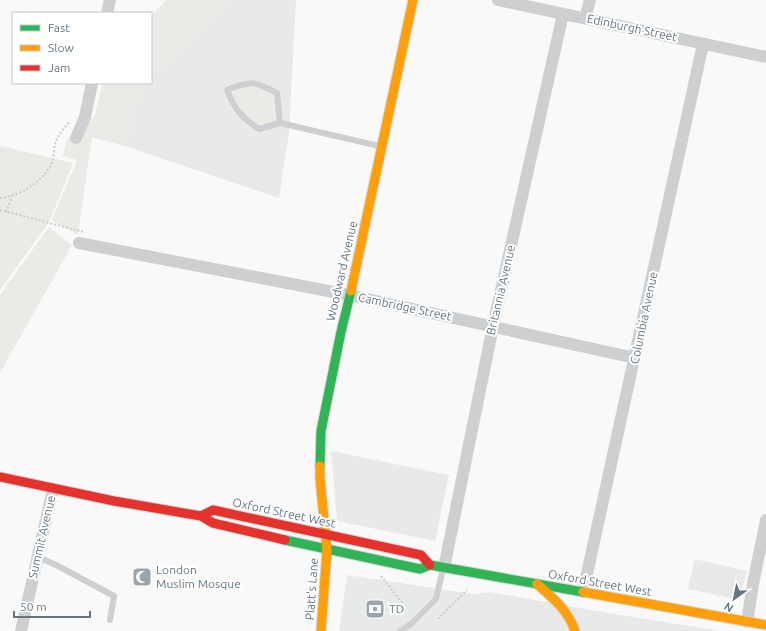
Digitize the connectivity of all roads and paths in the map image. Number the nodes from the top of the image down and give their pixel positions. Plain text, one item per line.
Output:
1 (110, 0) edge
2 (413, 0) edge
3 (498, 0) edge
4 (590, 0) edge
5 (107, 12) edge
6 (564, 14) junction
7 (585, 18) junction
8 (703, 44) junction
9 (766, 57) edge
10 (92, 84) edge
11 (70, 121) dead end
12 (280, 123) junction
13 (76, 138) dead end
14 (381, 147) junction
15 (12, 196) junction
16 (0, 198) edge
17 (0, 210) edge
18 (6, 212) junction
19 (82, 237) joint
20 (349, 295) junction
21 (493, 326) junction
22 (635, 358) junction
23 (0, 477) edge
24 (53, 489) junction
25 (201, 516) junction
26 (766, 520) edge
27 (326, 535) junction
28 (327, 550) junction
29 (37, 559) junction
30 (430, 565) junction
31 (444, 568) junction
32 (381, 576) dead end
33 (537, 584) junction
34 (467, 590) dead end
35 (583, 592) junction
36 (404, 605) dead end
37 (438, 619) dead end
38 (110, 620) dead end
39 (766, 625) edge
40 (746, 626) edge
41 (21, 631) edge
42 (321, 631) edge
43 (400, 631) edge
44 (575, 631) edge

1 - 5 street
2 - 14 main road, Woodward Avenue
3 - 6 street, Edinburgh Street
4 - 7 street
6 - 7 street, Edinburgh Street
6 - 21 street, Britannia Avenue
7 - 8 street, Edinburgh Street
8 - 9 street, Edinburgh Street
8 - 22 street, Columbia Avenue
10 - 13 street
11 - 15 path
12 - 12 lane
12 - 14 lane
14 - 20 main road, Woodward Avenue
15 - 16 path
15 - 18 path
17 - 18 path
18 - 19 path
19 - 20 street, Cambridge Street
20 - 21 street, Cambridge Street
20 - 27 main road, Woodward Avenue
21 - 22 street, Cambridge Street
21 - 31 street, Britannia Avenue
22 - 35 street, Columbia Avenue
23 - 24 main road, Oxford Street West
24 - 25 main road, Oxford Street West
24 - 29 street, Summit Avenue
25 - 27 main road, Oxford Street West
25 - 28 main road, Oxford Street West
26 - 40 street
27 - 28 main road, Woodward Avenue
27 - 30 main road, Oxford Street West
28 - 30 main road, Oxford Street West
28 - 42 main road, Platt's Lane
29 - 38 lane
29 - 41 street, Summit Avenue
30 - 31 main road, Oxford Street West
31 - 33 main road, Oxford Street West
31 - 43 lane
32 - 36 path
33 - 35 main road, Oxford Street West
33 - 44 main road
34 - 37 path
35 - 40 main road, Oxford Street West
39 - 40 main road, Oxford Street West

